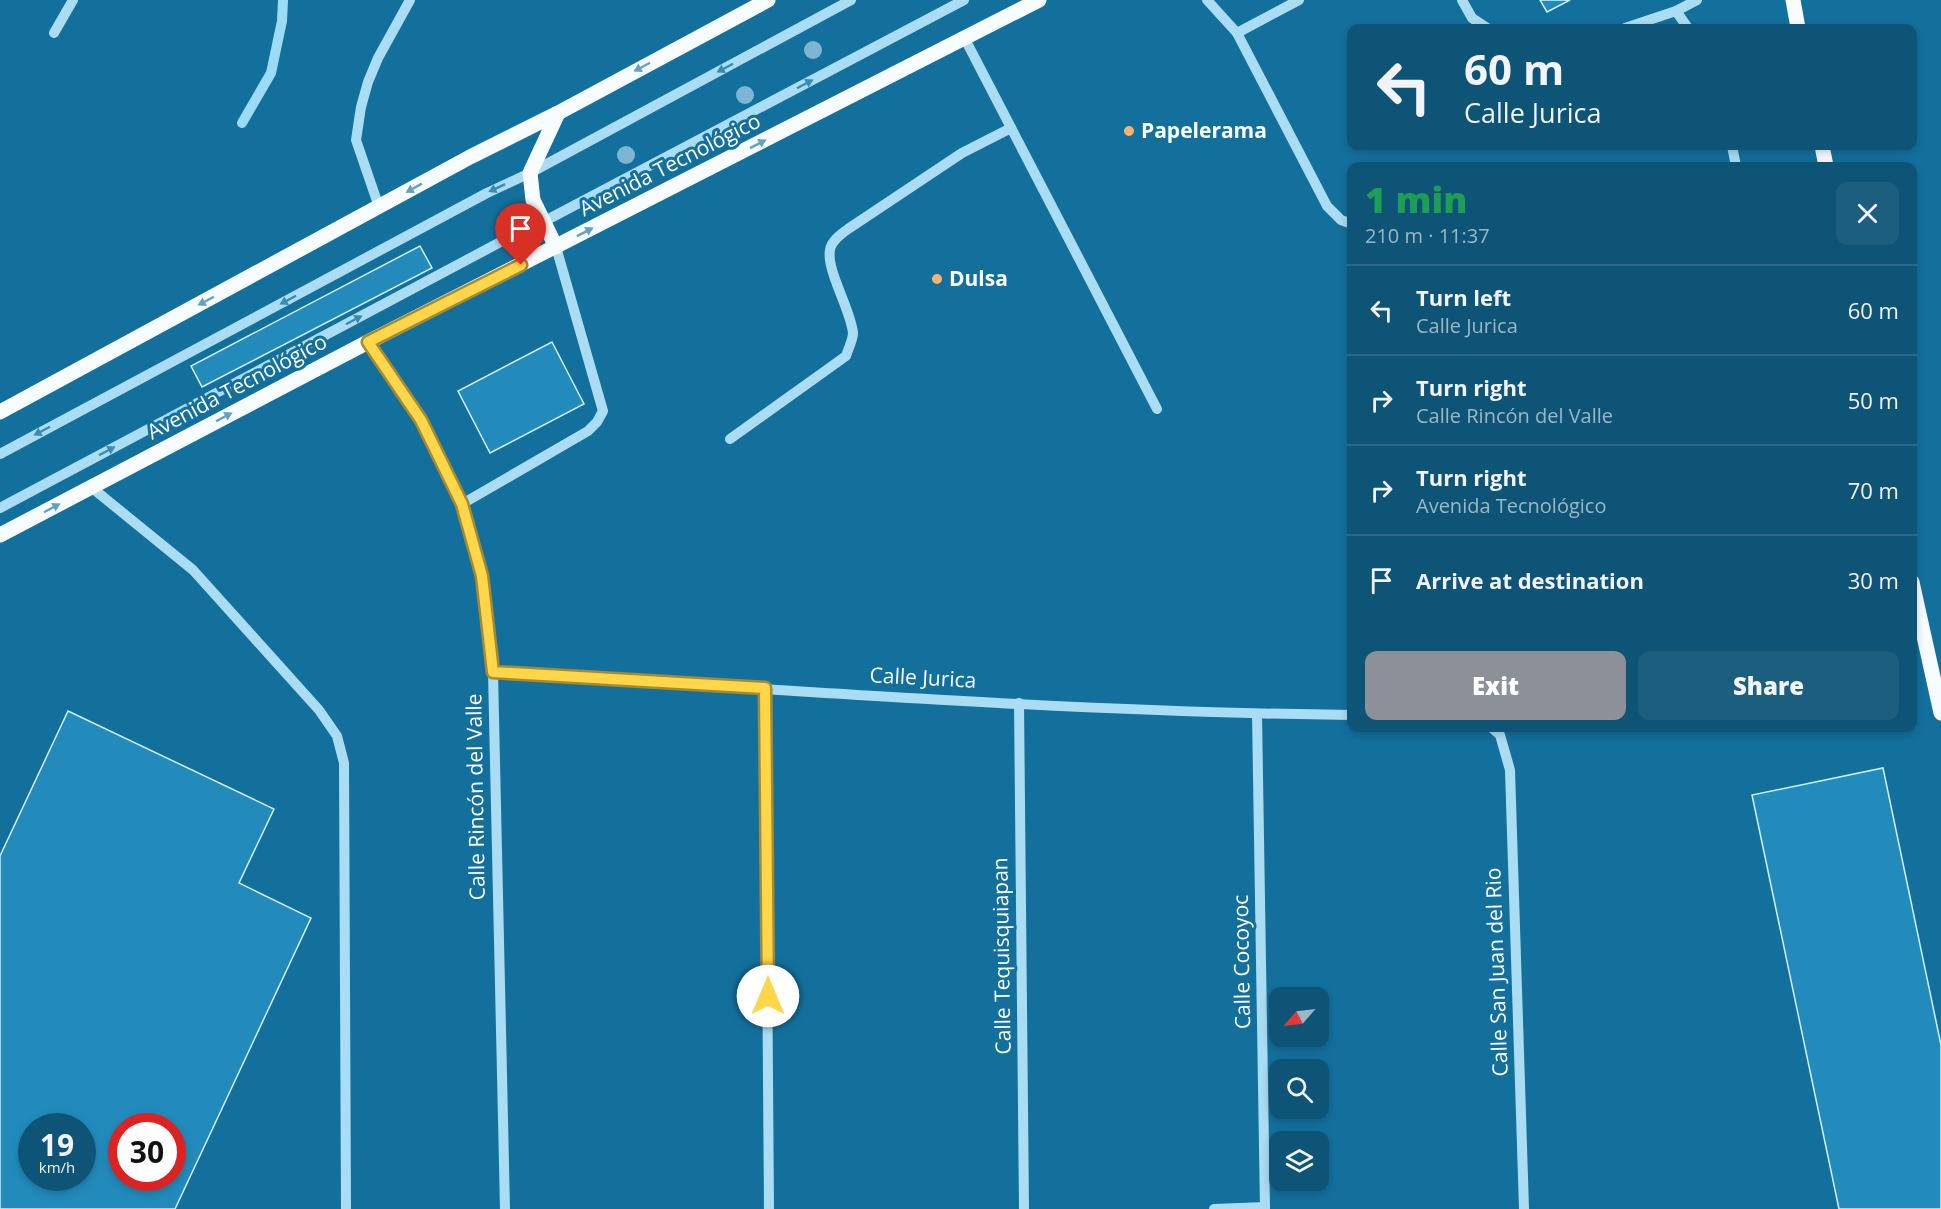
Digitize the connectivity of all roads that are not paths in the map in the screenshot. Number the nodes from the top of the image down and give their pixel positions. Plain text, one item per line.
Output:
1 (73, 0) edge
2 (410, 0) edge
3 (768, 0) edge
4 (851, 0) edge
5 (963, 0) edge
6 (1039, 0) edge
7 (1208, 0) edge
8 (1299, 0) edge
9 (1462, 0) edge
10 (1697, 0) edge
11 (1793, 0) edge
12 (1676, 11) junction
13 (1481, 24) edge
14 (1637, 24) edge
15 (1685, 24) edge
16 (1797, 24) edge
17 (54, 33) dead end
18 (1237, 33) junction
19 (965, 39) junction
20 (558, 113) junction
21 (1011, 128) junction
22 (530, 173) junction
23 (379, 207) junction
24 (543, 222) junction
25 (1347, 222) edge
26 (556, 247) junction
27 (368, 342) junction
28 (1157, 409) dead end
29 (0, 412) edge
30 (730, 439) dead end
31 (0, 454) edge
32 (91, 487) junction
33 (462, 504) junction
34 (0, 508) edge
35 (0, 535) edge
36 (1917, 605) edge
37 (493, 672) junction
38 (765, 688) junction
39 (1019, 703) junction
40 (1941, 713) edge
41 (1257, 714) junction
42 (1347, 715) edge
43 (1496, 732) edge
44 (1265, 1208) edge
45 (346, 1209) edge
46 (505, 1209) edge
47 (769, 1209) edge
48 (1024, 1209) edge
49 (1214, 1209) edge
50 (1524, 1209) edge

1 - 17 street
2 - 23 street
3 -> 20 main road
4 -> 22 street
24 -> 5 street
6 - 19 main road, Avenida Tecnológico
7 - 18 street
8 - 18 street
9 - 13 street
10 - 12 street
11 - 16 main road
12 - 14 street
12 - 15 street
18 - 25 street
19 - 21 street
26 -> 19 main road, Avenida Tecnológico
20 - 22 main road
20 -> 23 main road
21 - 28 street
21 - 30 street
22 - 24 main road
22 -> 31 street
23 -> 29 main road
24 - 26 main road
34 -> 24 street
26 - 27 main road, Avenida Tecnológico
26 - 33 street
32 -> 27 main road, Avenida Tecnológico
27 - 33 street, Calle Rincón del Valle
35 -> 32 main road, Avenida Tecnológico
32 - 45 street
33 - 37 street, Calle Rincón del Valle
36 - 40 main road
37 - 38 street, Calle Jurica
37 - 46 street, Calle Rincón del Valle
38 - 39 street, Calle Jurica
38 - 47 street
39 - 41 street, Calle Jurica
39 - 48 street, Calle Tequisquiapan
41 - 42 street, Calle Jurica
41 - 44 street, Calle Cocoyoc
43 - 50 street, Calle San Juan del Rio
44 - 49 street

